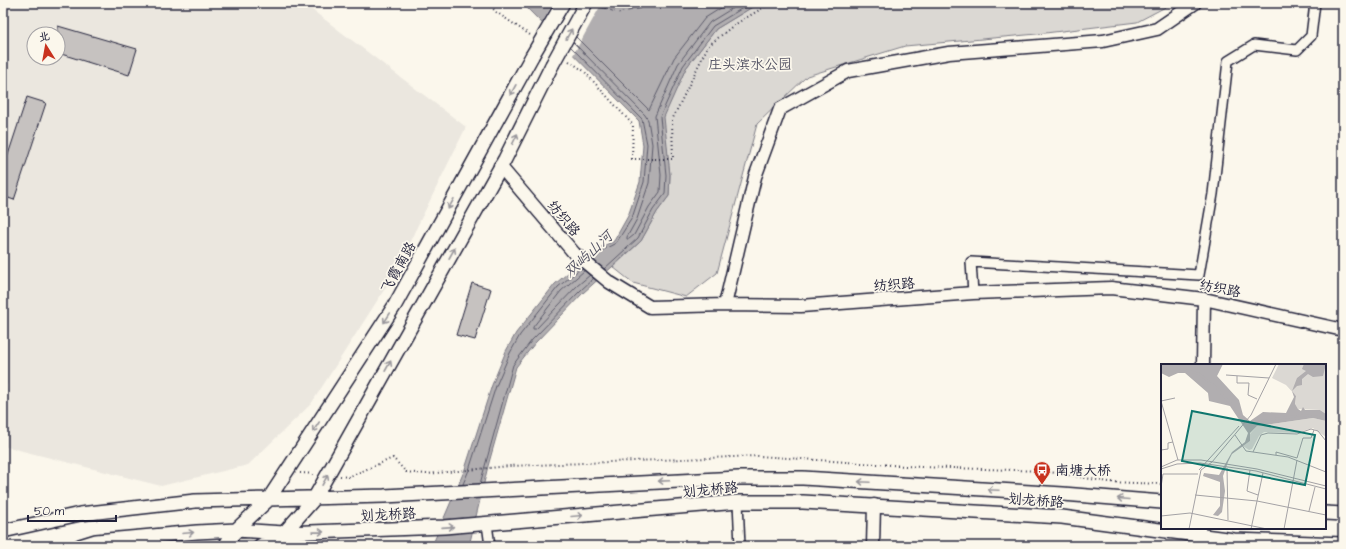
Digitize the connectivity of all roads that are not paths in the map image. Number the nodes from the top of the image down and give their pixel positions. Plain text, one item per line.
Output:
1 (563, 3) edge
2 (586, 3) edge
3 (1195, 3) edge
4 (1315, 3) edge
5 (500, 166) junction
6 (973, 293) junction
7 (1204, 299) junction
8 (725, 305) junction
9 (1343, 330) edge
10 (1202, 364) edge
11 (314, 499) junction
12 (268, 500) junction
13 (738, 502) junction
14 (1161, 502) edge
15 (874, 505) junction
16 (1326, 513) edge
17 (1343, 514) edge
18 (487, 524) junction
19 (236, 530) junction
20 (3, 531) edge
21 (284, 533) junction
22 (1199, 537) edge
23 (96, 541) junction
24 (1343, 544) edge
25 (80, 546) edge
26 (130, 546) edge
27 (226, 546) edge
28 (260, 546) edge
29 (490, 546) edge
30 (740, 546) edge
31 (873, 546) edge

1 -> 12 main road, 飞霞南路, bridge
5 -> 2 main road, bridge
3 - 8 street
4 - 6 street
5 - 8 street, 纺织路
11 -> 5 main road
6 - 7 street, 纺织路
6 - 8 street, 纺织路
7 - 9 street, 纺织路
7 - 10 street
11 - 12 main road, 划龙桥路
14 -> 11 main road, 划龙桥路
11 - 21 main road
12 - 19 main road, 飞霞南路
12 - 20 main road, 划龙桥路
13 - 15 main road, 划龙桥路
18 -> 13 main road, 划龙桥路
13 - 30 street
15 - 22 main road, 划龙桥路
15 - 31 street
16 - 17 main road
21 -> 18 main road, 划龙桥路
18 - 29 street
19 - 21 main road, 划龙桥路
23 -> 19 main road, 划龙桥路
19 - 27 main road, 飞霞南路
21 - 28 main road
22 - 24 main road, 划龙桥路
23 - 25 main road, 划龙桥路
23 - 26 main road

